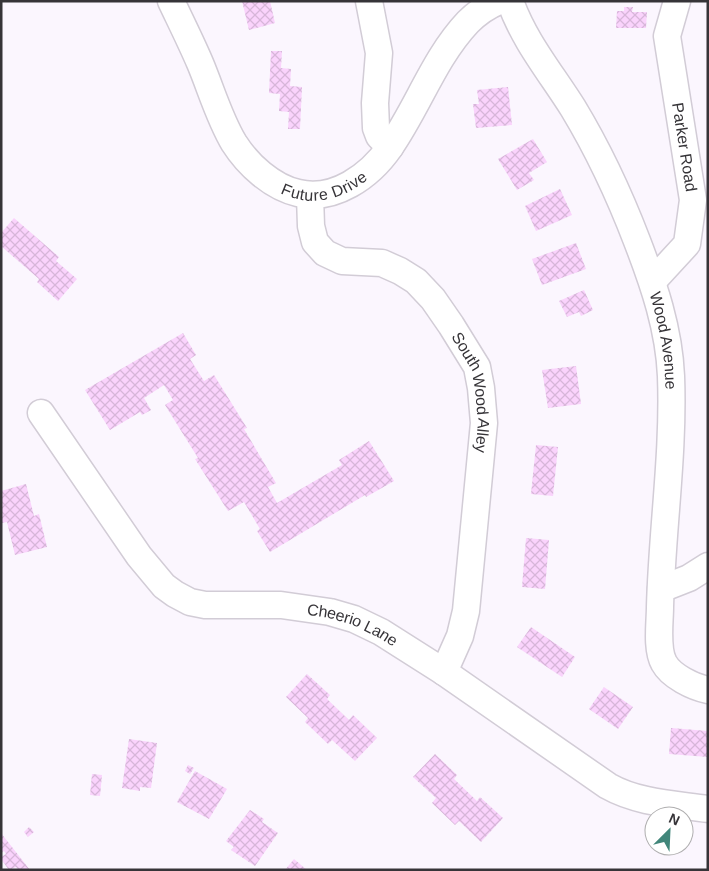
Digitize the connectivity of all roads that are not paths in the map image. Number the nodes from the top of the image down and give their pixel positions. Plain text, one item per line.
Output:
1 (171, 1) edge
2 (370, 1) edge
3 (499, 1) edge
4 (510, 1) edge
5 (678, 1) edge
6 (390, 147) junction
7 (310, 196) junction
8 (653, 281) junction
9 (41, 413) dead end
10 (708, 566) edge
11 (660, 589) junction
12 (444, 672) junction
13 (708, 690) edge
14 (708, 809) edge

1 - 7 street, Future Drive
2 - 6 street
3 - 6 street, Future Drive
4 - 8 street, Wood Avenue
5 - 8 street, Parker Road
6 - 7 street, Future Drive
7 - 12 street, South Wood Alley
8 - 11 street, Wood Avenue
9 - 12 street, Cheerio Lane
10 - 11 street
11 - 13 street, Wood Avenue
12 - 14 street, Cheerio Lane

